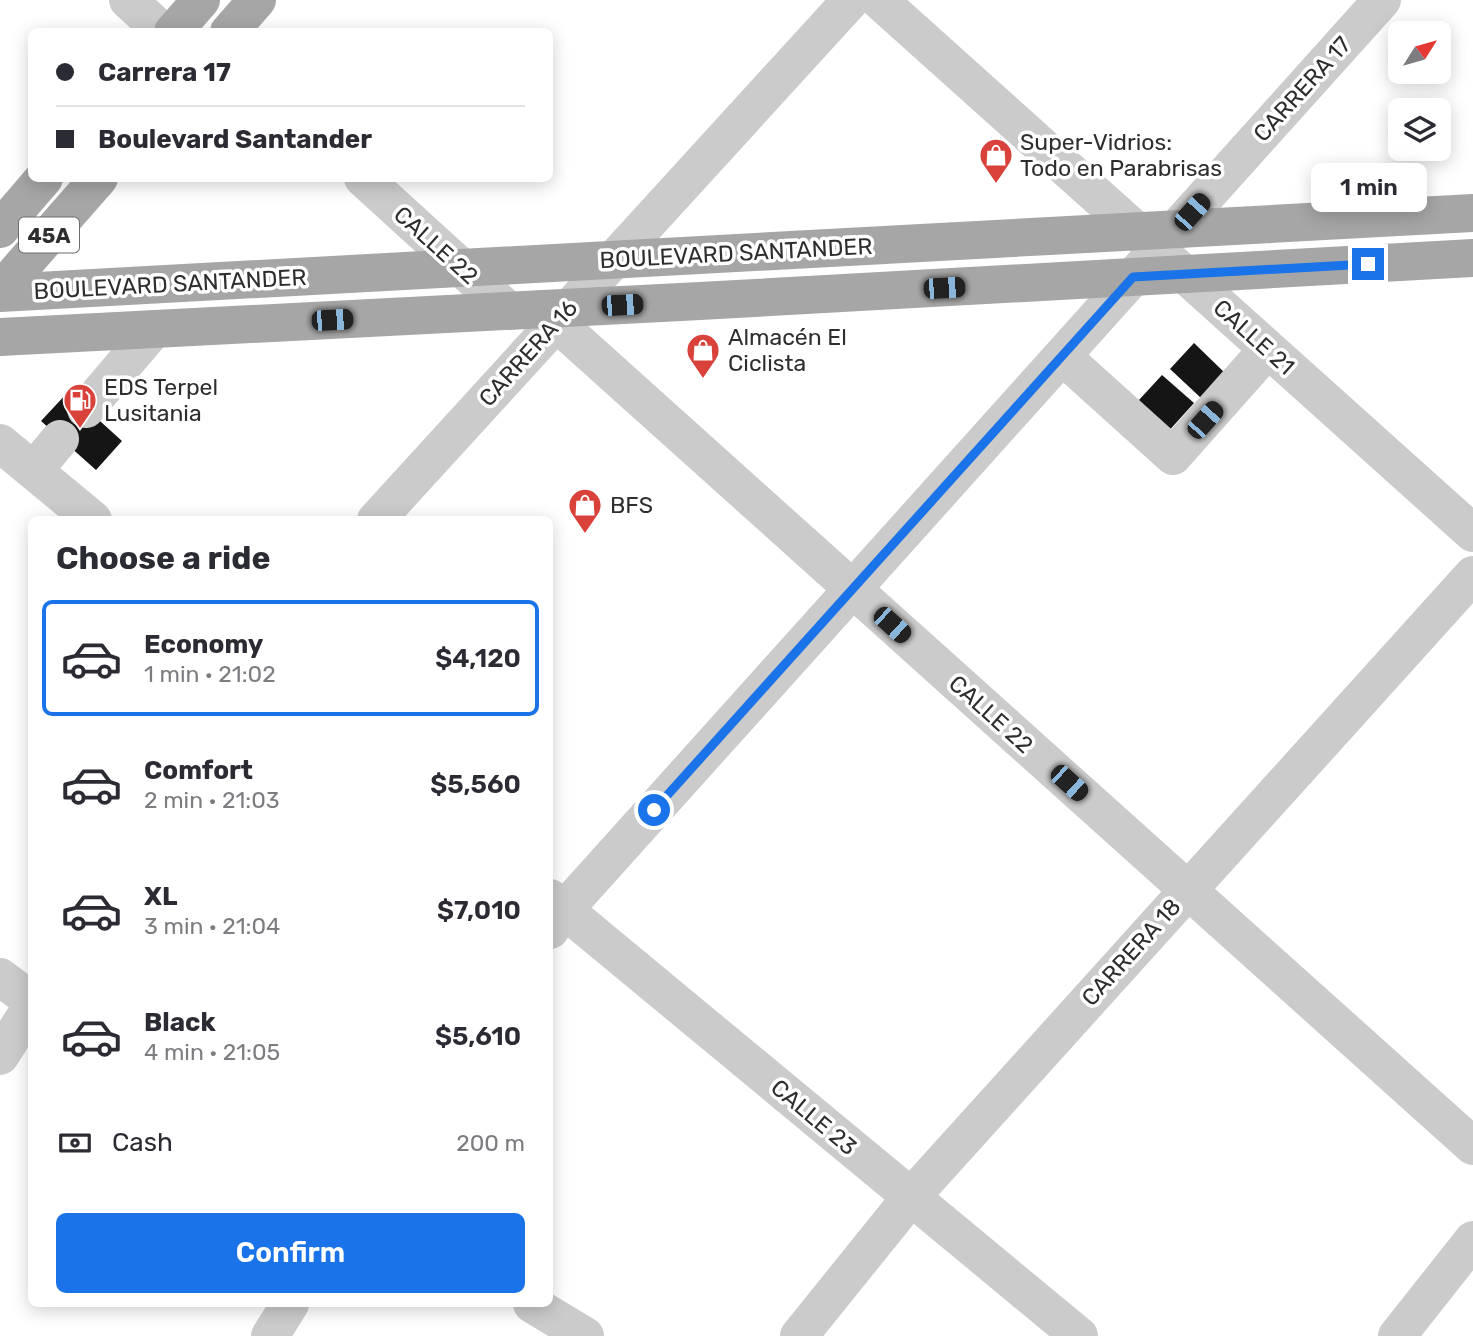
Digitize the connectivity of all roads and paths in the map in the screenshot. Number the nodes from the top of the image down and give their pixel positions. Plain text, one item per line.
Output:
1 (128, 0) edge
2 (201, 0) edge
3 (257, 0) edge
4 (850, 0) edge
5 (879, 0) edge
6 (1382, 0) edge
7 (159, 28) edge
8 (176, 28) edge
9 (232, 28) edge
10 (41, 182) edge
11 (96, 182) edge
12 (367, 182) edge
13 (1473, 213) edge
14 (0, 229) edge
15 (1158, 252) junction
16 (1473, 258) edge
17 (614, 260) junction
18 (461, 268) junction
19 (0, 292) edge
20 (544, 313) junction
21 (154, 329) junction
22 (0, 337) edge
23 (1268, 349) junction
24 (1062, 356) junction
25 (86, 409) dead end
26 (60, 439) dead end
27 (0, 443) edge
28 (34, 470) junction
29 (88, 516) edge
30 (379, 516) edge
31 (1473, 533) edge
32 (1473, 575) edge
33 (853, 589) junction
34 (1188, 890) junction
35 (554, 913) edge
36 (0, 976) edge
37 (28, 1000) edge
38 (28, 1010) edge
39 (0, 1056) edge
40 (1473, 1146) edge
41 (911, 1197) junction
42 (1473, 1240) edge
43 (288, 1307) edge
44 (536, 1317) edge
45 (270, 1336) edge
46 (585, 1336) edge
47 (799, 1336) edge
48 (1079, 1336) edge
49 (1397, 1336) edge

1 - 7 street
2 - 8 main road
3 - 9 main road
4 - 17 street, CARRERA 16
5 - 15 street, CALLE 21
6 - 15 street, CARRERA 17
10 - 14 main road, 45A
11 - 19 main road, 45A
12 - 18 street, CALLE 22
13 - 15 main road, BOULEVARD SANTANDER
15 - 16 main road, BOULEVARD SANTANDER
15 - 17 main road, BOULEVARD SANTANDER
15 - 20 main road, BOULEVARD SANTANDER
15 - 23 street, CALLE 21
15 - 24 street, CARRERA 17
17 - 18 main road, BOULEVARD SANTANDER
17 - 20 street, CARRERA 16
18 - 19 main road, BOULEVARD SANTANDER
18 - 20 street, CALLE 22
20 - 21 main road, BOULEVARD SANTANDER
20 - 30 street, CARRERA 16
20 - 33 street, CALLE 22
21 - 22 main road, BOULEVARD SANTANDER
21 - 25 street
23 - 24 street
23 - 31 street, CALLE 21
24 - 33 street, CARRERA 17
26 - 28 street
27 - 28 street
28 - 29 street
32 - 34 street, CARRERA 18
33 - 34 street, CALLE 22
33 - 35 street, CARRERA 17
34 - 40 street, CALLE 22
34 - 41 street, CARRERA 18
35 - 41 street, CALLE 23
36 - 37 street
38 - 39 street
41 - 47 street, CARRERA 18
41 - 48 street, CALLE 23
42 - 49 street
43 - 45 street
44 - 46 street

